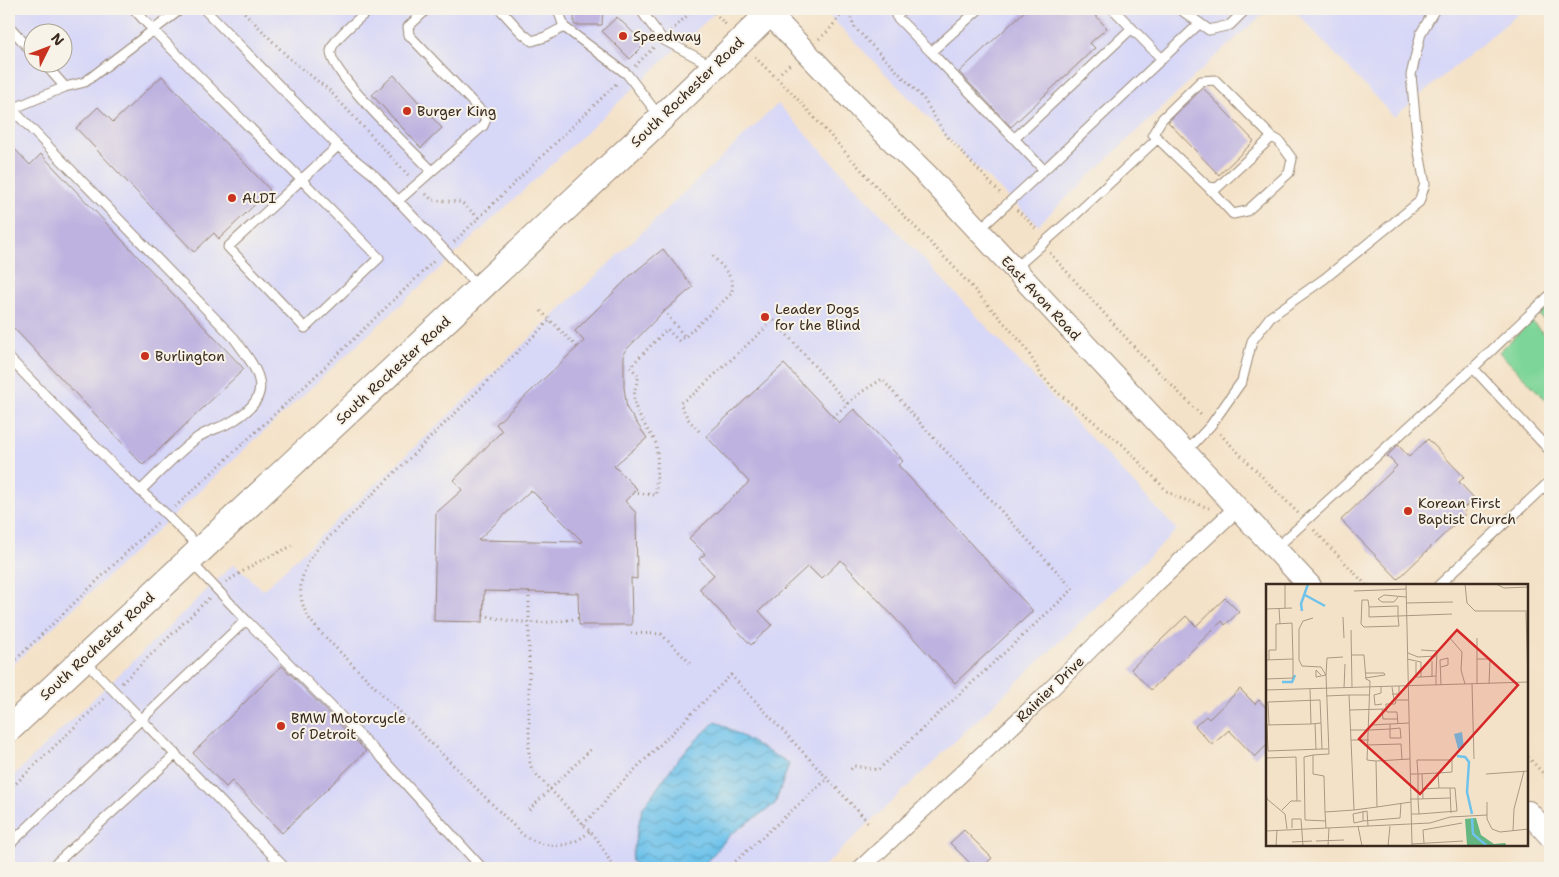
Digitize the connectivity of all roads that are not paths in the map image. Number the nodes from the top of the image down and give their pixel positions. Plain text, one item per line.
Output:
1 (134, 9) edge
2 (182, 9) edge
3 (204, 9) edge
4 (370, 9) edge
5 (427, 9) edge
6 (500, 9) edge
7 (558, 9) edge
8 (640, 9) edge
9 (903, 9) edge
10 (979, 9) edge
11 (1114, 9) edge
12 (1180, 9) edge
13 (1246, 9) edge
14 (1435, 9) edge
15 (769, 10) edge
16 (1200, 23) junction
17 (9, 26) edge
18 (564, 27) junction
19 (1132, 28) junction
20 (153, 30) junction
21 (22, 41) edge
22 (931, 52) junction
23 (1162, 59) junction
24 (715, 67) junction
25 (52, 72) edge
26 (65, 87) junction
27 (10, 110) edge
28 (661, 118) junction
29 (1272, 137) junction
30 (1014, 139) junction
31 (1157, 139) junction
32 (338, 146) junction
33 (1044, 170) junction
34 (432, 171) junction
35 (301, 179) junction
36 (1208, 187) junction
37 (398, 201) junction
38 (978, 231) junction
39 (1014, 269) junction
40 (480, 288) junction
41 (1550, 295) edge
42 (9, 358) edge
43 (1473, 368) junction
44 (1550, 451) edge
45 (1186, 453) junction
46 (1550, 481) edge
47 (140, 491) junction
48 (1237, 508) junction
49 (1275, 549) junction
50 (195, 555) junction
51 (1308, 584) edge
52 (1440, 584) edge
53 (246, 620) junction
54 (84, 659) junction
55 (142, 719) junction
56 (9, 729) edge
57 (176, 754) junction
58 (1529, 813) edge
59 (1550, 836) edge
60 (9, 845) edge
61 (61, 865) edge
62 (51, 868) edge
63 (285, 868) edge
64 (482, 868) edge
65 (861, 868) edge

1 - 20 lane
2 - 20 lane
3 - 32 lane
4 - 34 lane
5 - 34 lane
6 - 18 lane
7 - 18 lane
8 - 24 lane
9 - 22 lane
10 - 22 lane
11 - 19 lane
12 - 16 lane
13 - 16 lane
14 - 45 lane
15 - 24 main road, South Rochester Road
15 - 38 main road, East Avon Road
16 - 23 lane
17 - 21 lane
18 - 28 lane
19 - 23 lane
19 - 30 lane
20 - 26 lane
20 - 35 lane
22 - 30 lane
23 - 33 lane
24 - 28 main road, South Rochester Road
25 - 26 lane
26 - 27 lane
27 - 47 lane
28 - 40 main road, South Rochester Road
29 - 31 lane
29 - 36 lane
29 - 36 lane
30 - 33 lane
31 - 36 lane
31 - 39 lane
32 - 35 lane
32 - 37 lane
33 - 38 lane
34 - 37 lane
35 - 35 lane
37 - 40 lane
38 - 39 main road, East Avon Road
39 - 45 main road, East Avon Road
40 - 50 main road, South Rochester Road
41 - 43 lane
42 - 47 lane
43 - 44 lane
43 - 49 lane
45 - 48 main road, East Avon Road
46 - 52 lane
47 - 50 lane
48 - 49 main road, East Avon Road
48 - 65 street, Rainier Drive
49 - 51 main road, East Avon Road
50 - 53 lane
50 - 54 main road, South Rochester Road
53 - 55 lane
53 - 64 lane
54 - 55 lane
54 - 56 main road, South Rochester Road
55 - 57 lane
55 - 60 lane
57 - 61 lane
57 - 63 lane
58 - 59 main road
61 - 62 lane

